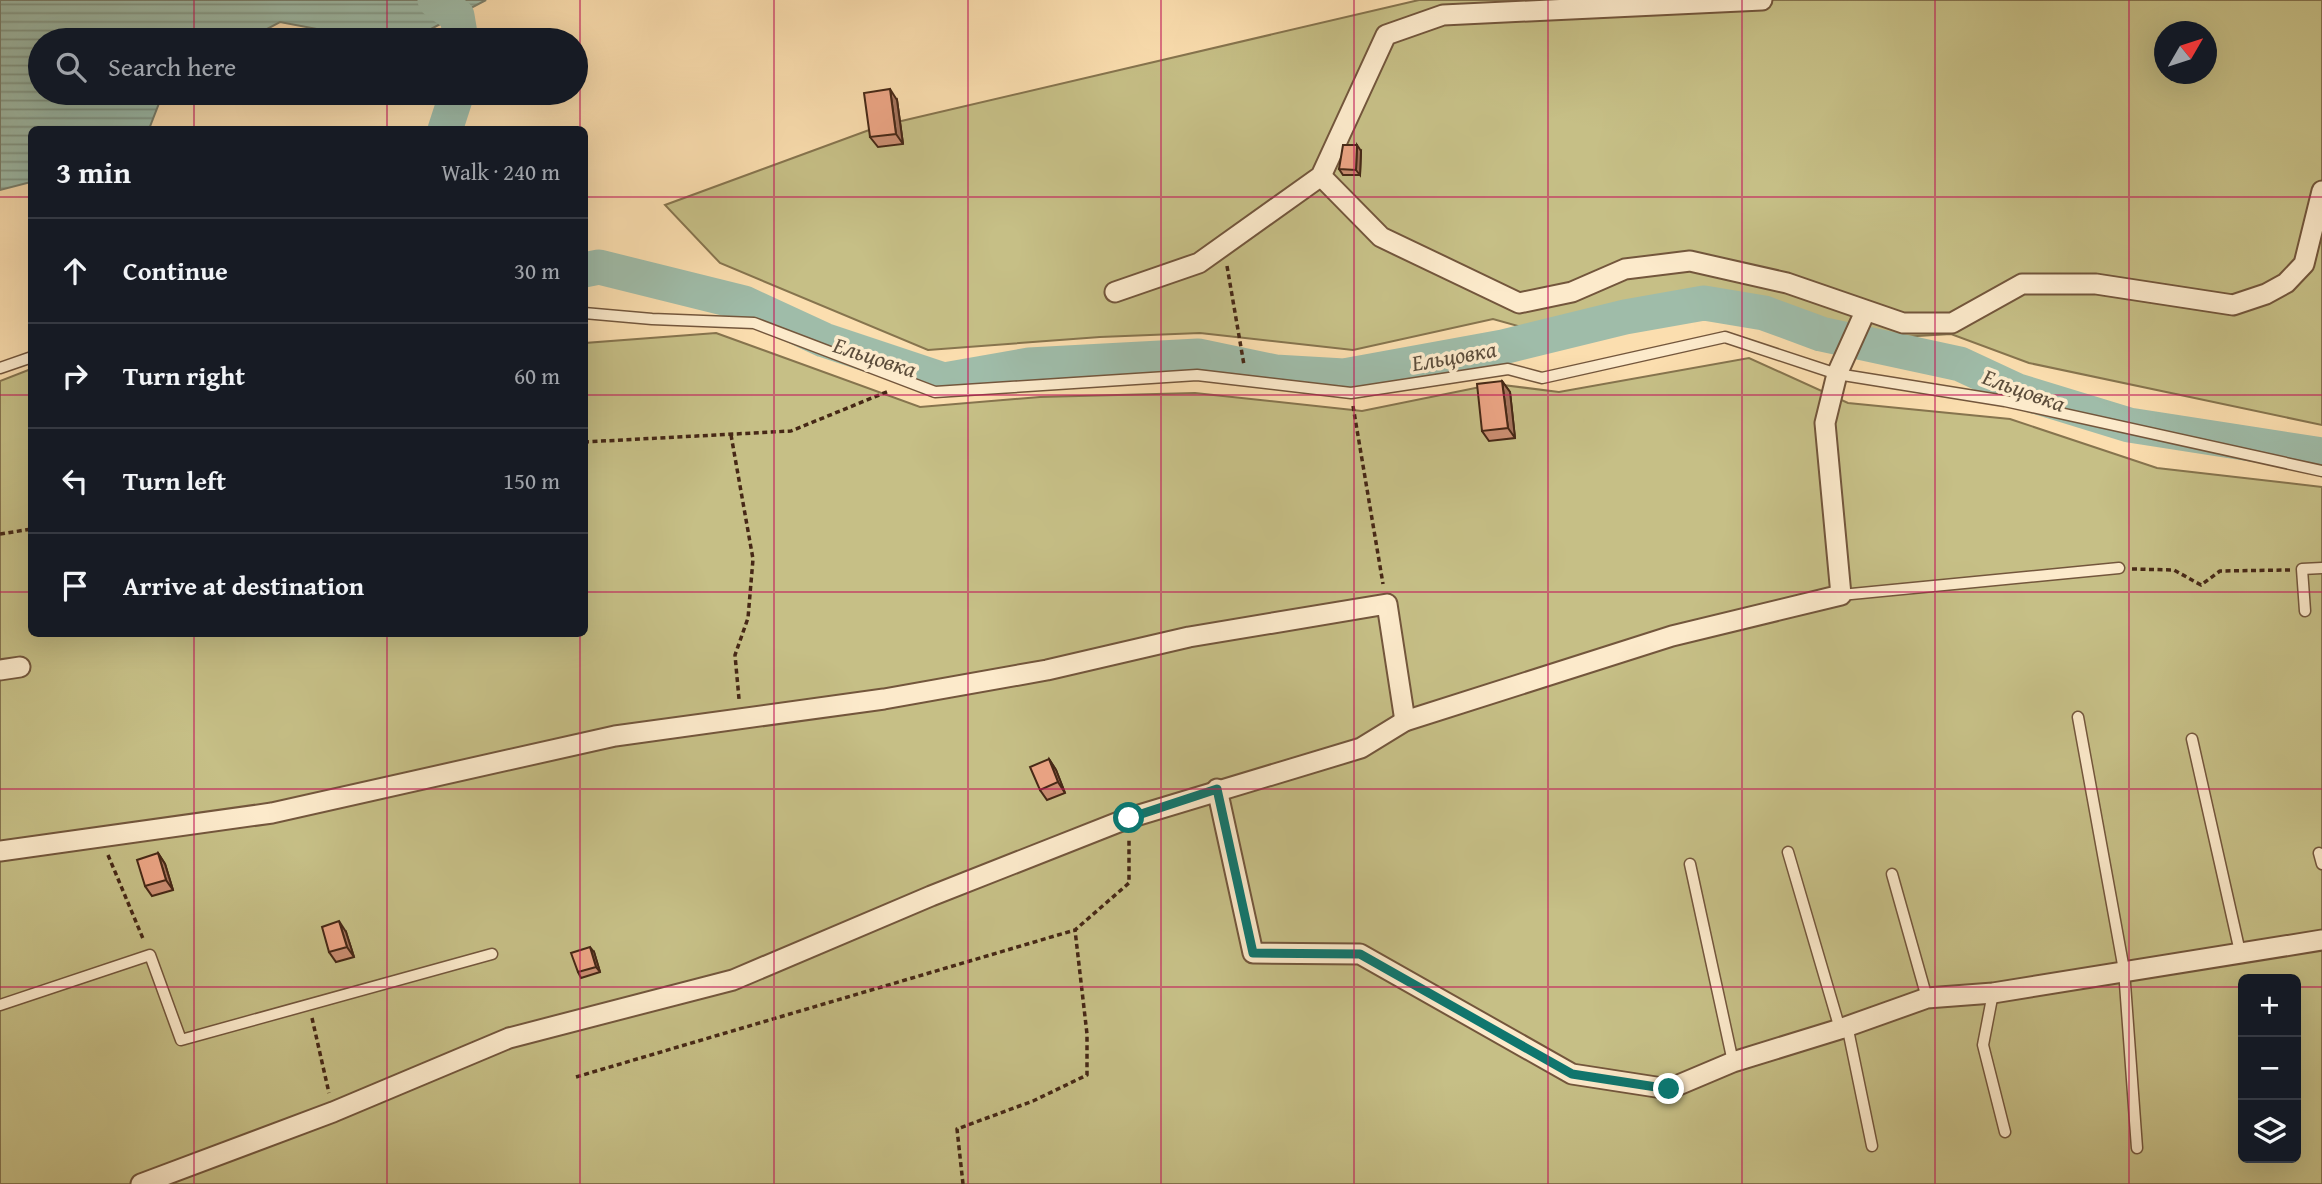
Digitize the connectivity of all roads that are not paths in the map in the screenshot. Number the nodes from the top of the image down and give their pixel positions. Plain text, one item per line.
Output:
1 (1762, 0) edge
2 (1321, 176) junction
3 (2322, 191) edge
4 (1115, 292) dead end
5 (1865, 312) junction
6 (588, 313) edge
7 (28, 358) edge
8 (0, 368) edge
9 (1837, 374) junction
10 (2322, 471) edge
11 (2119, 568) road end
12 (2322, 568) edge
13 (1841, 595) junction
14 (2305, 611) dead end
15 (20, 667) dead end
16 (0, 670) edge
17 (2078, 717) dead end
18 (1405, 722) junction
19 (2192, 739) dead end
20 (1217, 789) junction
21 (0, 850) edge
22 (1788, 852) dead end
23 (1690, 864) dead end
24 (1892, 874) dead end
25 (2322, 940) edge
26 (2240, 952) junction
27 (492, 954) dead end
28 (2124, 970) junction
29 (1993, 993) junction
30 (1927, 998) junction
31 (0, 1005) edge
32 (1844, 1027) junction
33 (1734, 1062) junction
34 (2005, 1132) dead end
35 (1872, 1146) dead end
36 (2137, 1148) dead end
37 (141, 1184) edge

1 - 2 street
2 - 4 street
2 - 5 street
3 - 5 street
5 - 9 street
6 - 9 lane
7 - 8 lane
9 - 10 lane
9 - 13 street
11 - 13 lane
12 - 14 lane
13 - 18 street
15 - 16 street
17 - 28 lane
18 - 20 street
18 - 21 street
19 - 26 lane
20 - 33 street
20 - 37 street
22 - 32 lane
23 - 33 lane
24 - 30 lane
25 - 26 street
26 - 28 street
27 - 31 lane
28 - 29 street
28 - 36 lane
29 - 30 street
29 - 34 lane
30 - 32 street
32 - 33 street
32 - 35 lane

